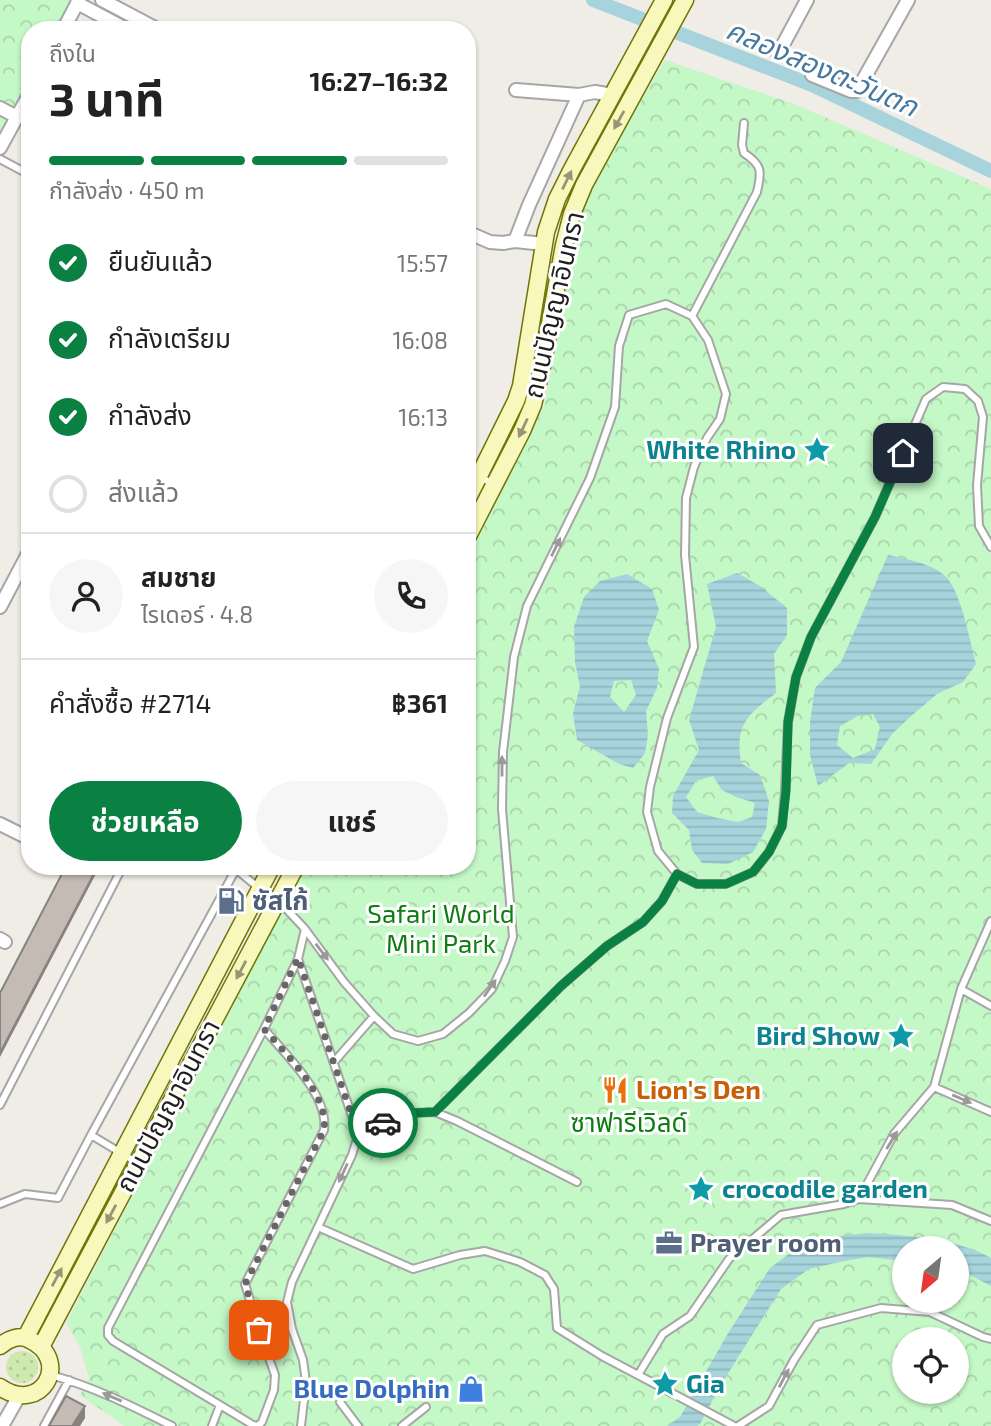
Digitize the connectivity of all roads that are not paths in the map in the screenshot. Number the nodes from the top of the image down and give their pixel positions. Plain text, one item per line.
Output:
1 (102, 0) edge
2 (685, 0) edge
3 (807, 0) edge
4 (908, 0) edge
5 (78, 2) edge
6 (662, 4) edge
7 (68, 21) edge
8 (112, 21) edge
9 (142, 21) edge
10 (649, 28) junction
11 (665, 37) junction
12 (778, 54) dead end
13 (812, 75) dead end
14 (516, 90) dead end
15 (612, 95) junction
16 (579, 96) junction
17 (0, 108) edge
18 (21, 110) edge
19 (17, 117) junction
20 (744, 123) dead end
21 (0, 148) edge
22 (0, 159) edge
23 (21, 170) edge
24 (476, 236) edge
25 (515, 241) junction
26 (544, 244) junction
27 (692, 316) junction
28 (476, 469) edge
29 (476, 475) edge
30 (495, 484) junction
31 (476, 521) edge
32 (991, 547) edge
33 (21, 567) edge
34 (0, 607) edge
35 (0, 824) edge
36 (21, 834) edge
37 (677, 874) junction
38 (118, 875) edge
39 (230, 875) edge
40 (243, 875) edge
41 (267, 875) edge
42 (291, 875) edge
43 (260, 889) junction
44 (278, 900) junction
45 (991, 921) edge
46 (305, 929) junction
47 (298, 958) junction
48 (961, 989) junction
49 (991, 1006) edge
50 (374, 1016) junction
51 (264, 1029) junction
52 (334, 1062) junction
53 (933, 1087) junction
54 (0, 1105) edge
55 (435, 1112) junction
56 (991, 1112) edge
57 (91, 1135) junction
58 (357, 1139) junction
59 (122, 1154) junction
60 (138, 1163) junction
61 (577, 1182) dead end
62 (859, 1199) junction
63 (0, 1204) edge
64 (991, 1221) edge
65 (318, 1227) junction
66 (26, 1337) junction
67 (991, 1339) edge
68 (42, 1345) junction
69 (0, 1346) edge
70 (49, 1374) junction
71 (638, 1375) junction
72 (69, 1380) junction
73 (0, 1387) edge
74 (19, 1396) junction
75 (340, 1402) dead end
76 (220, 1405) junction
77 (426, 1407) dead end
78 (2, 1426) edge
79 (44, 1426) edge
80 (172, 1426) edge
81 (212, 1426) edge
82 (301, 1426) edge
83 (358, 1426) edge
84 (402, 1426) edge
85 (736, 1426) edge

1 - 9 street
2 - 11 street, ถนนปัญญาอินทรา
3 - 12 street
4 - 13 street
5 - 7 street
5 - 8 street
6 - 10 street, ถนนปัญญาอินทรา
10 - 11 street
10 - 15 street, ถนนปัญญาอินทรา
11 -> 30 street, ถนนปัญญาอินทรา
14 - 16 street
15 - 16 street
26 -> 15 street, ถนนปัญญาอินทรา
16 - 25 street
17 - 19 street
18 - 19 street
19 - 21 street
20 - 27 lane
22 - 23 lane
24 - 25 street
25 - 26 street
26 - 28 street, ถนนปัญญาอินทรา
27 - 37 lane
50 -> 27 lane
29 - 30 lane
30 - 31 street, ถนนปัญญาอินทรา
32 - 37 lane
33 - 34 street
35 - 36 street
37 - 55 lane
38 - 54 lane
39 - 57 lane
40 - 43 lane
41 - 43 street, ถนนปัญญาอินทรา
42 - 44 street, ถนนปัญญาอินทรา
43 - 44 lane
43 - 59 street, ถนนปัญญาอินทรา
44 - 46 lane
44 -> 60 street, ถนนปัญญาอินทรา
45 - 48 lane
46 - 47 lane
46 -> 50 lane
47 - 51 lane
47 - 52 lane
48 - 49 lane
48 - 53 lane
50 - 52 lane
51 - 76 lane
51 - 76 lane
52 - 58 lane
53 -> 56 lane
62 -> 53 lane
55 - 58 lane
55 - 61 lane
57 - 59 lane
57 - 63 lane
58 -> 65 lane
59 - 60 lane
66 -> 59 street, ถนนปัญญาอินทรา
60 -> 68 street, ถนนปัญญาอินทรา
62 - 64 lane
62 - 71 lane
65 - 71 lane
65 - 82 lane
66 - 68 street
66 - 69 street
85 -> 67 lane
68 - 70 street
70 - 72 lane
70 - 74 street
71 - 85 lane
72 - 79 lane
80 -> 72 lane
73 - 74 street
74 - 78 street
75 - 83 lane
76 - 81 lane
77 - 84 lane

